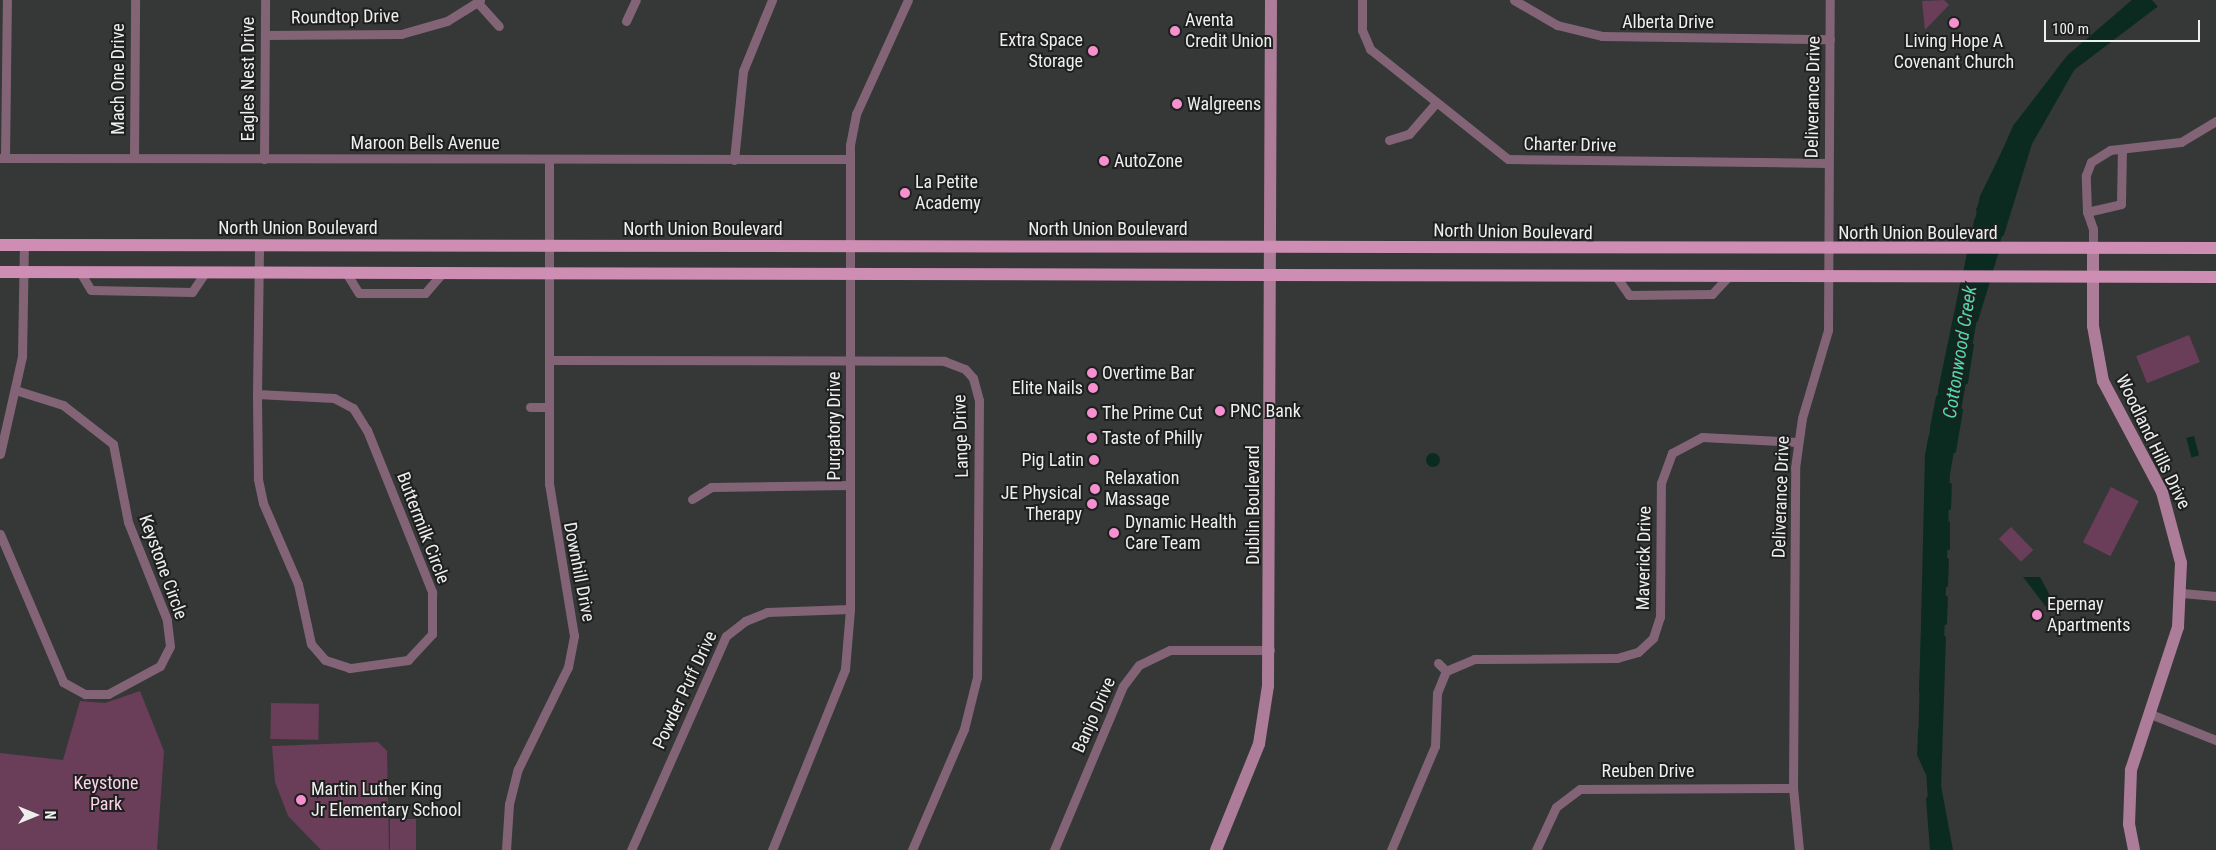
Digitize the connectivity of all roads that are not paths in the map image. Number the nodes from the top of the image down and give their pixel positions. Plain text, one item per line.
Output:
1 (7, 0) edge
2 (135, 0) edge
3 (265, 0) edge
4 (636, 0) edge
5 (772, 0) edge
6 (908, 0) edge
7 (1270, 0) edge
8 (1362, 0) edge
9 (1514, 0) edge
10 (1830, 0) edge
11 (479, 1) edge
12 (626, 22) dead end
13 (500, 26) dead end
14 (265, 34) junction
15 (1830, 39) junction
16 (1435, 104) junction
17 (2216, 121) edge
18 (1389, 140) dead end
19 (2122, 149) junction
20 (3, 158) edge
21 (134, 158) junction
22 (264, 159) junction
23 (549, 159) junction
24 (850, 159) junction
25 (734, 160) junction
26 (1828, 163) junction
27 (2087, 212) junction
28 (0, 245) edge
29 (24, 246) junction
30 (259, 246) junction
31 (548, 246) junction
32 (851, 246) junction
33 (1271, 246) junction
34 (2216, 248) edge
35 (1828, 250) junction
36 (2093, 250) junction
37 (259, 270) junction
38 (206, 271) junction
39 (344, 271) junction
40 (444, 271) junction
41 (850, 271) junction
42 (1271, 271) junction
43 (0, 272) edge
44 (24, 272) junction
45 (80, 272) junction
46 (549, 272) junction
47 (1616, 275) junction
48 (1828, 275) junction
49 (1729, 276) junction
50 (2093, 277) junction
51 (2216, 277) edge
52 (850, 359) junction
53 (550, 360) junction
54 (15, 390) junction
55 (257, 394) junction
56 (549, 407) junction
57 (530, 408) dead end
58 (1798, 442) junction
59 (0, 454) edge
60 (850, 486) junction
61 (692, 499) dead end
62 (0, 534) edge
63 (2182, 593) junction
64 (2216, 596) edge
65 (850, 609) junction
66 (1270, 650) junction
67 (1438, 663) dead end
68 (1446, 671) junction
69 (2148, 714) junction
70 (2216, 740) edge
71 (1793, 788) junction
72 (506, 850) edge
73 (632, 850) edge
74 (772, 850) edge
75 (912, 850) edge
76 (1054, 850) edge
77 (1216, 850) edge
78 (1391, 850) edge
79 (1536, 850) edge
80 (1799, 850) edge
81 (2134, 850) edge

1 - 20 street
2 - 21 street, Mach One Drive
3 - 14 street, Eagles Nest Drive
4 - 12 street
5 - 25 street
6 - 24 street, Purgatory Drive
7 - 33 main road, Dublin Boulevard
8 - 16 street, Charter Drive
9 - 15 street, Alberta Drive
10 - 15 street, Deliverance Drive
11 - 13 street, Roundtop Drive
11 - 14 street, Roundtop Drive
14 - 22 street, Eagles Nest Drive
15 - 26 street, Deliverance Drive
16 - 18 street
16 - 26 street, Charter Drive
17 - 19 street
19 - 27 street
19 - 27 street
20 - 21 street, Maroon Bells Avenue
21 - 22 street, Maroon Bells Avenue
22 - 23 street, Maroon Bells Avenue
23 - 25 street, Maroon Bells Avenue
23 - 31 street, Downhill Drive
24 - 25 street, Maroon Bells Avenue
24 - 32 street, Purgatory Drive
26 - 35 street, Deliverance Drive
27 - 36 street
28 - 29 main road, North Union Boulevard
29 - 30 main road, North Union Boulevard
29 - 44 street
30 - 31 main road, North Union Boulevard
30 - 37 street, Buttermilk Circle
31 - 32 main road, North Union Boulevard
31 - 46 street, Downhill Drive
32 - 33 main road, North Union Boulevard
32 - 41 street, Purgatory Drive
33 - 35 main road, North Union Boulevard
33 - 42 main road, Dublin Boulevard
34 - 36 main road, North Union Boulevard
35 - 36 main road, North Union Boulevard
35 - 48 street, Deliverance Drive
36 - 50 main road, Woodland Hills Drive
37 - 38 main road
37 - 39 main road
37 - 55 street, Buttermilk Circle
38 - 45 main road
38 - 45 street
39 - 40 main road
39 - 40 street
40 - 46 main road
41 - 42 main road
41 - 46 main road
41 - 52 street, Purgatory Drive
42 - 47 main road
42 - 66 main road, Dublin Boulevard
43 - 44 main road
44 - 45 main road
44 - 54 street
46 - 53 street, Downhill Drive
47 - 49 main road
47 - 49 street
48 - 49 main road
48 - 50 main road
48 - 58 street, Deliverance Drive
50 - 51 main road
50 - 63 main road, Woodland Hills Drive
52 - 53 street, Lange Drive
52 - 60 street, Purgatory Drive
52 - 75 street, Lange Drive
53 - 56 street, Downhill Drive
54 - 59 street
54 - 62 street, Keystone Circle
55 - 55 street, Buttermilk Circle
56 - 57 street
56 - 72 street, Downhill Drive
58 - 68 street, Maverick Drive
58 - 71 street, Deliverance Drive
60 - 61 street
60 - 65 street, Purgatory Drive
63 - 64 street
63 - 69 main road, Woodland Hills Drive
65 - 73 street, Powder Puff Drive
65 - 74 street, Purgatory Drive
66 - 76 street, Banjo Drive
66 - 77 main road, Dublin Boulevard
67 - 68 street
68 - 78 street
69 - 70 street
69 - 81 main road, Woodland Hills Drive
71 - 79 street, Reuben Drive
71 - 80 street, Deliverance Drive

